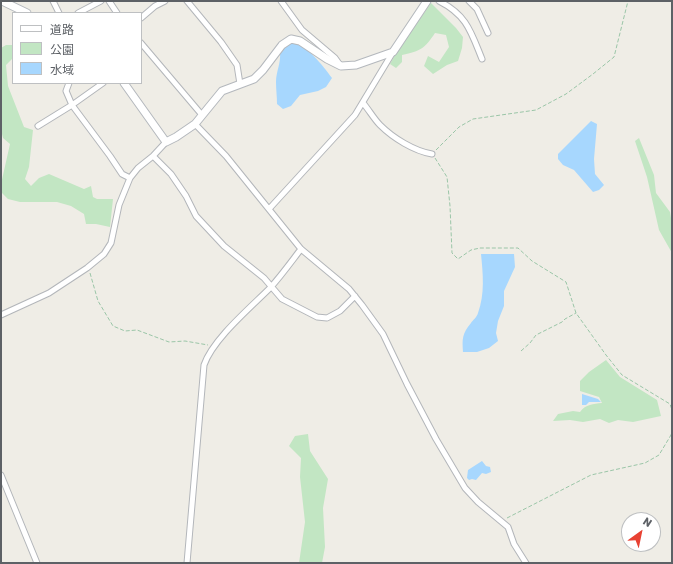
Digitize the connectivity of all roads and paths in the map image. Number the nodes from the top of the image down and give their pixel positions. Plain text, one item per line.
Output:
1 (2, 1) edge
2 (53, 1) edge
3 (101, 1) edge
4 (109, 1) edge
5 (165, 1) edge
6 (188, 1) edge
7 (281, 1) edge
8 (427, 1) edge
9 (439, 1) edge
10 (469, 1) edge
11 (628, 1) edge
12 (25, 12) edge
13 (58, 12) edge
14 (80, 12) edge
15 (116, 12) edge
16 (142, 17) edge
17 (488, 33) dead end
18 (142, 44) edge
19 (392, 52) junction
20 (482, 59) dead end
21 (341, 66) junction
22 (69, 84) edge
23 (102, 84) edge
24 (125, 84) edge
25 (240, 84) junction
26 (363, 103) junction
27 (72, 106) junction
28 (202, 116) junction
29 (195, 124) junction
30 (38, 126) dead end
31 (166, 142) junction
32 (432, 154) junction
33 (153, 156) junction
34 (130, 178) junction
35 (269, 209) junction
36 (302, 249) junction
37 (86, 268) junction
38 (270, 287) junction
39 (355, 296) junction
40 (576, 312) junction
41 (1, 315) edge
42 (214, 346) junction
43 (521, 351) dead end
44 (672, 410) edge
45 (672, 431) edge
46 (1, 475) edge
47 (501, 521) junction
48 (37, 563) edge
49 (187, 563) edge
50 (526, 563) edge

1 - 12 street
2 - 13 street
3 - 14 street
4 - 15 street
5 - 16 street
6 - 25 street
7 - 21 street
8 - 19 street
9 - 20 street
10 - 17 street
11 - 32 path
18 - 28 street
19 - 21 street
19 - 26 street
21 - 25 street
22 - 27 street
23 - 27 street
24 - 31 street
25 - 28 street
26 - 32 street
26 - 35 street
27 - 30 street
27 - 34 street
28 - 29 street
29 - 31 street
29 - 35 street
31 - 33 street
32 - 40 path
33 - 34 street
33 - 38 street
34 - 37 street
35 - 36 street
36 - 38 street
36 - 39 street
37 - 41 street
37 - 42 path
38 - 39 street
38 - 42 street
39 - 47 street
40 - 43 path
40 - 44 path
42 - 49 street
45 - 47 path
46 - 48 street
47 - 50 street

